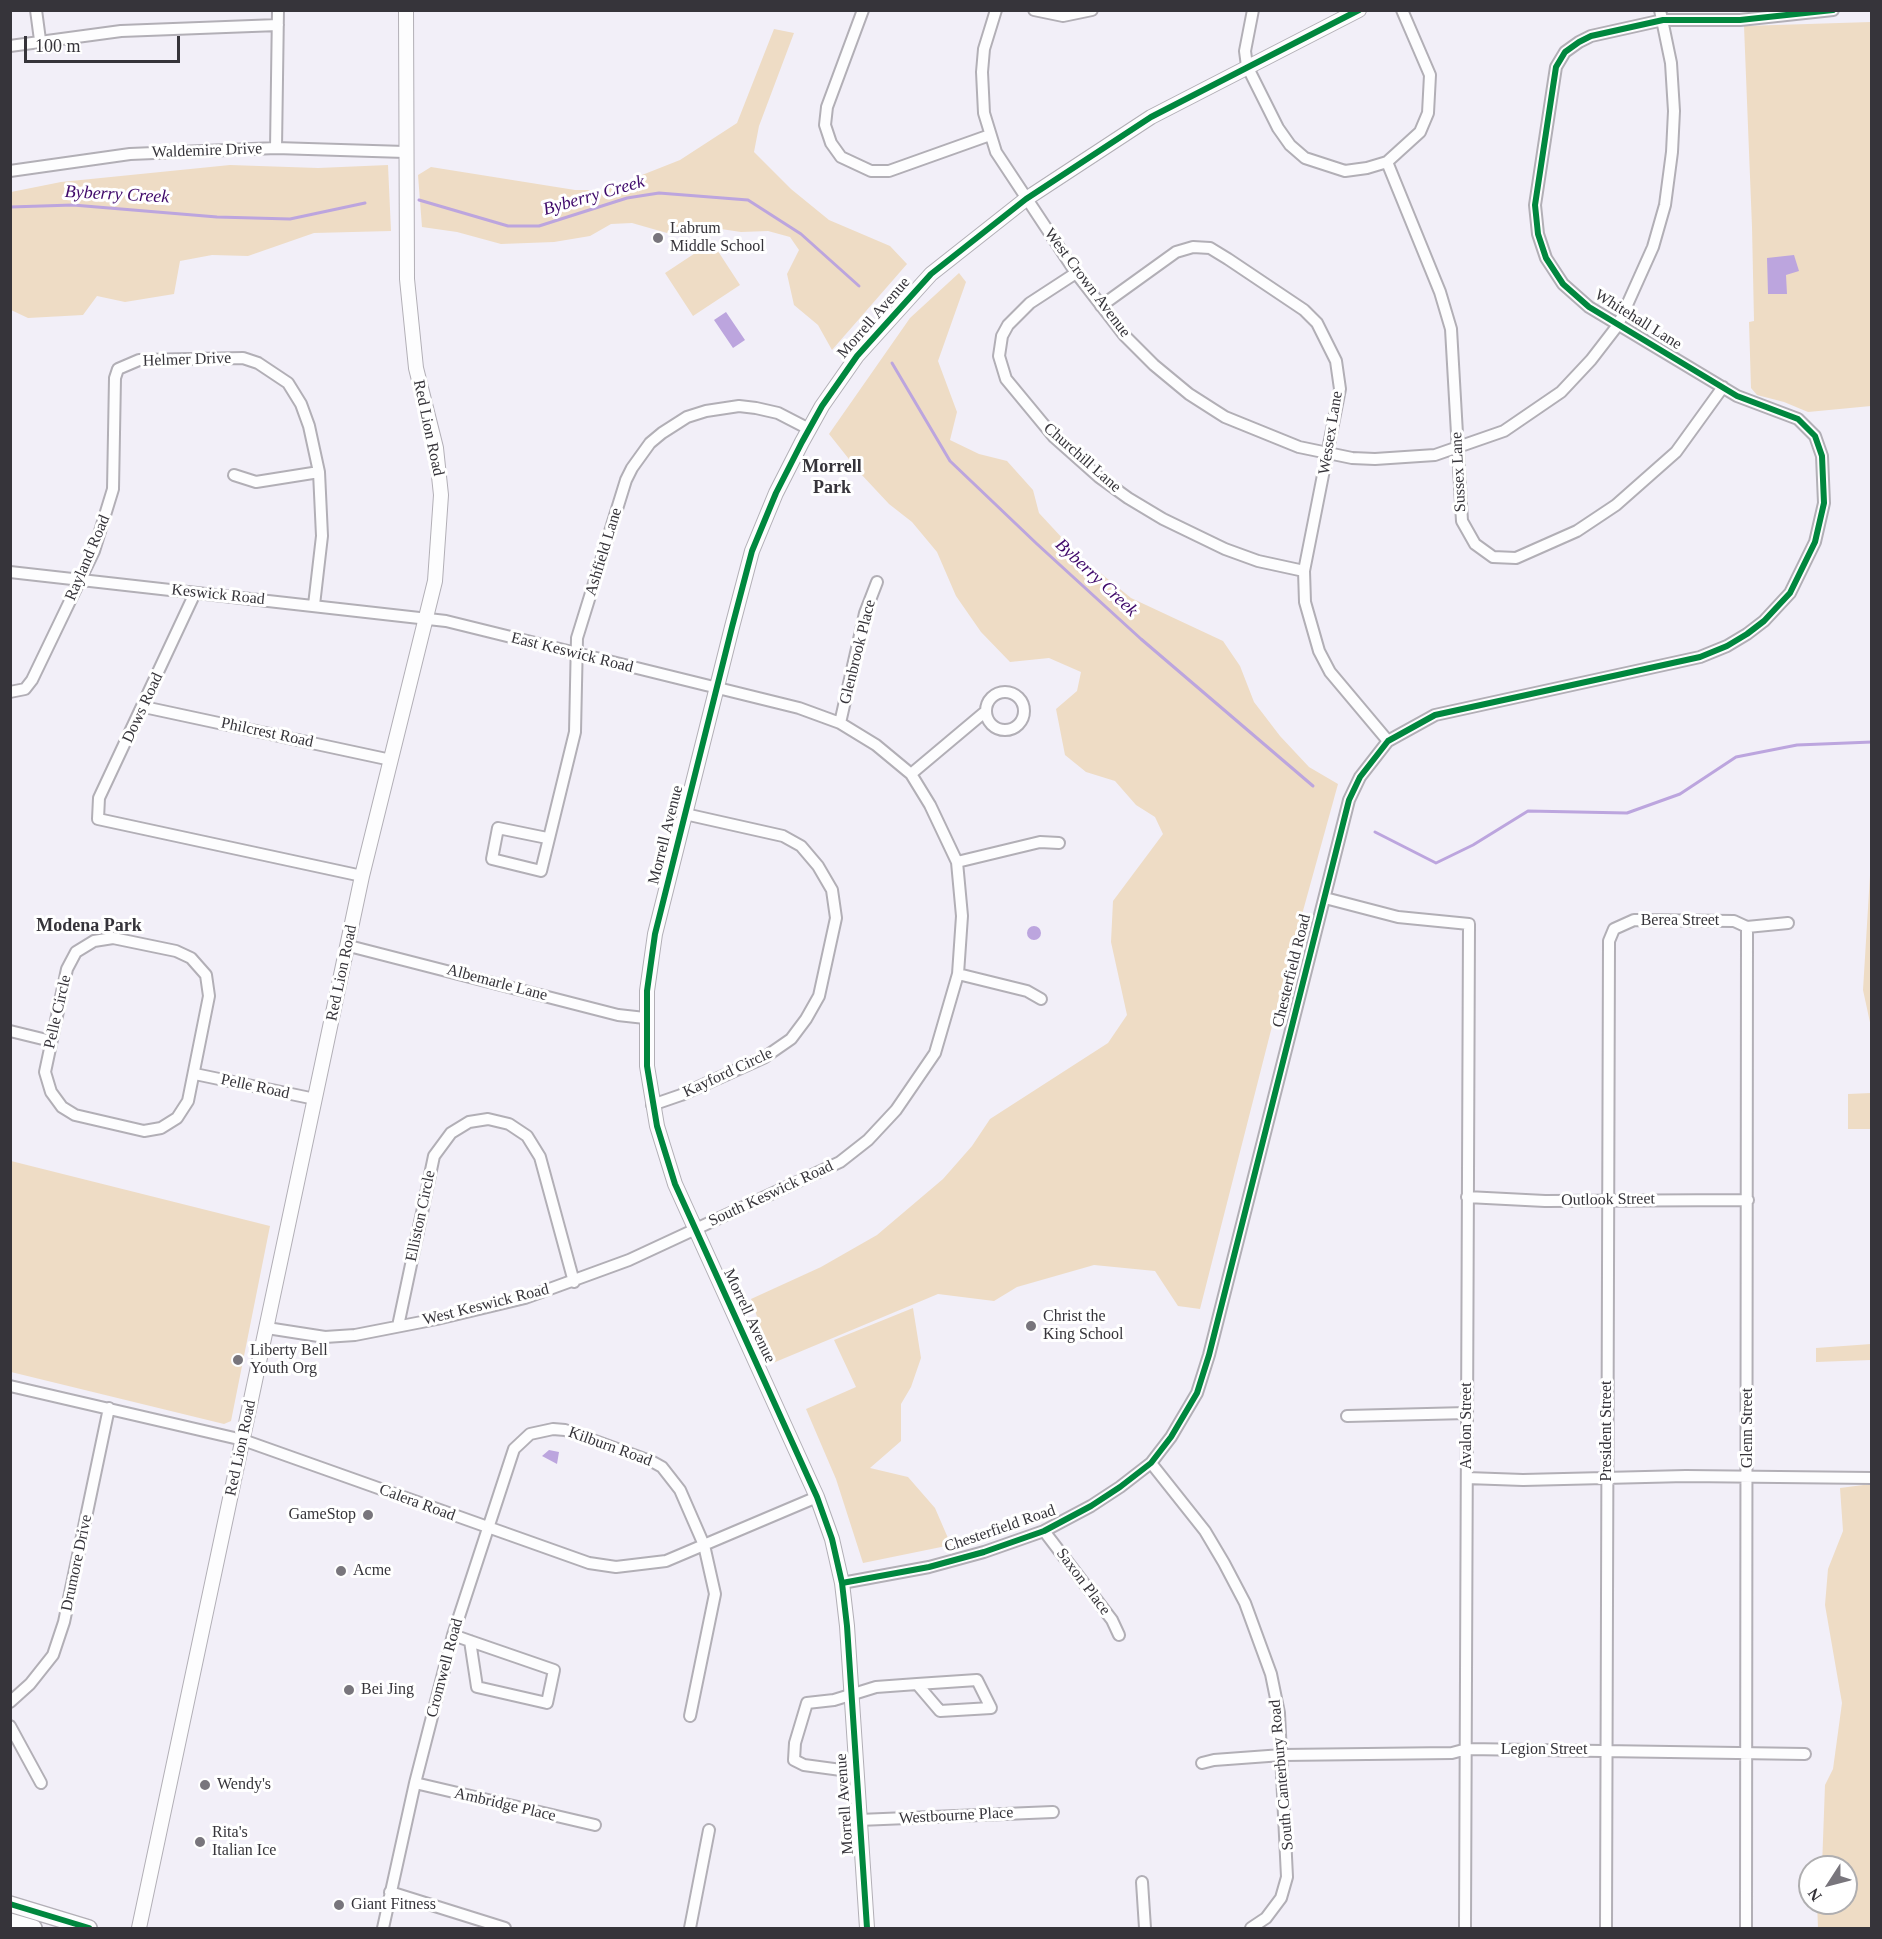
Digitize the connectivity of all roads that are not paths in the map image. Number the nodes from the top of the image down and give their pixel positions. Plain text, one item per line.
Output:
1 (36, 10) edge
2 (278, 10) edge
3 (406, 10) edge
4 (863, 10) edge
5 (996, 10) edge
6 (1034, 10) edge
7 (1092, 10) edge
8 (1253, 10) edge
9 (1359, 10) edge
10 (1402, 10) edge
11 (1833, 10) edge
12 (1661, 15) edge
13 (278, 26) junction
14 (40, 40) junction
15 (10, 46) edge
16 (1247, 66) junction
17 (990, 135) junction
18 (276, 148) junction
19 (405, 152) junction
20 (1387, 162) junction
21 (10, 171) edge
22 (1026, 199) junction
23 (1076, 273) junction
24 (1101, 306) junction
25 (1618, 325) junction
26 (120, 368) joint
27 (1722, 387) junction
28 (809, 429) junction
29 (1815, 436) joint
30 (1458, 448) junction
31 (1328, 453) junction
32 (319, 472) junction
33 (234, 475) dead end
34 (1304, 571) junction
35 (10, 572) edge
36 (80, 580) junction
37 (877, 582) dead end
38 (195, 593) junction
39 (314, 605) junction
40 (426, 619) junction
41 (577, 654) junction
42 (718, 688) junction
43 (10, 692) edge
44 (144, 707) junction
45 (986, 711) dead end
46 (840, 723) junction
47 (1388, 741) junction
48 (391, 760) junction
49 (911, 774) junction
50 (685, 814) junction
51 (547, 838) junction
52 (1059, 843) dead end
53 (957, 862) junction
54 (362, 876) junction
55 (1325, 898) junction
56 (1788, 923) dead end
57 (1747, 927) junction
58 (1611, 934) joint
59 (349, 946) junction
60 (958, 974) junction
61 (1041, 999) dead end
62 (645, 1018) junction
63 (10, 1031) edge
64 (51, 1041) junction
65 (195, 1074) junction
66 (315, 1099) junction
67 (652, 1104) junction
68 (1467, 1197) junction
69 (1607, 1200) junction
70 (1748, 1200) junction
71 (695, 1230) junction
72 (574, 1282) junction
73 (398, 1326) junction
74 (267, 1328) junction
75 (10, 1386) edge
76 (109, 1408) junction
77 (1467, 1413) junction
78 (1347, 1416) dead end
79 (545, 1430) joint
80 (243, 1440) junction
81 (1151, 1463) junction
82 (1467, 1478) junction
83 (1607, 1478) junction
84 (1748, 1478) junction
85 (1872, 1478) edge
86 (817, 1497) junction
87 (488, 1528) junction
88 (1044, 1531) junction
89 (704, 1545) junction
90 (842, 1583) junction
91 (453, 1635) junction
92 (1119, 1635) dead end
93 (470, 1641) junction
94 (917, 1684) junction
95 (852, 1694) junction
96 (10, 1702) edge
97 (690, 1716) dead end
98 (10, 1726) edge
99 (1467, 1749) junction
100 (1607, 1750) junction
101 (1747, 1751) junction
102 (1805, 1754) dead end
103 (1282, 1755) junction
104 (1202, 1763) dead end
105 (856, 1772) junction
106 (41, 1783) dead end
107 (415, 1783) junction
108 (1053, 1812) dead end
109 (859, 1821) junction
110 (595, 1825) dead end
111 (709, 1830) dead end
112 (1142, 1882) dead end
113 (390, 1892) junction
114 (10, 1904) edge
115 (10, 1921) edge
116 (34, 1929) edge
117 (89, 1929) edge
118 (139, 1929) edge
119 (383, 1929) edge
120 (505, 1929) edge
121 (690, 1929) edge
122 (867, 1929) edge
123 (1144, 1929) edge
124 (1251, 1929) edge
125 (1465, 1929) edge
126 (1606, 1929) edge
127 (1746, 1929) edge

1 - 14 street
2 - 13 street
3 - 19 street, Red Lion Road
4 - 17 street
5 - 17 street, West Crown Avenue
6 - 7 street
8 - 16 street
9 - 16 street, Morrell Avenue
10 - 20 street
11 - 12 street, Whitehall Lane
12 - 25 street, West Crown Avenue
12 - 25 street, Whitehall Lane
13 - 14 street
13 - 18 street
14 - 15 street
16 - 20 street
16 - 22 street, Morrell Avenue
17 - 22 street, West Crown Avenue
18 - 19 street, Waldemire Drive
18 - 21 street, Waldemire Drive
19 - 40 street, Red Lion Road
20 - 30 street, Sussex Lane
22 - 23 street, West Crown Avenue
22 - 28 street, Morrell Avenue
23 - 24 street, West Crown Avenue
23 - 34 street, Churchill Lane
24 - 31 street, West Crown Avenue
24 - 31 street, Wessex Lane
25 - 27 street, Whitehall Lane
25 - 30 street, West Crown Avenue
26 - 32 street, Helmer Drive
26 - 36 street, Rayland Road
27 - 29 street, Whitehall Lane
27 - 30 street, Sussex Lane
28 - 41 street, Ashfield Lane
28 - 42 street, Morrell Avenue
29 - 47 street, Chesterfield Road
30 - 31 street, West Crown Avenue
31 - 34 street, Wessex Lane
32 - 33 street
32 - 39 street
34 - 47 street, Wessex Lane
35 - 36 street, Keswick Road
36 - 38 street, Keswick Road
36 - 43 street, Rayland Road
37 - 46 street, Glenbrook Place
38 - 39 street, Keswick Road
38 - 44 street, Dows Road
39 - 40 street, Keswick Road
40 - 41 street, East Keswick Road
40 - 48 street, Red Lion Road
41 - 42 street, East Keswick Road
41 - 51 street, Ashfield Lane
42 - 46 street, South Keswick Road
42 - 50 street, Morrell Avenue
44 - 48 street, Philcrest Road
44 - 54 street, Dows Road
45 - 49 street
46 - 49 street, South Keswick Road
47 - 55 street, Chesterfield Road
48 - 54 street, Red Lion Road
49 - 53 street, South Keswick Road
50 - 62 street, Morrell Avenue
50 - 67 street, Kayford Circle
51 - 51 street, Ashfield Lane
52 - 53 street
53 - 60 street, South Keswick Road
54 - 59 street, Red Lion Road
55 - 68 street, Avalon Street
55 - 81 street, Chesterfield Road
56 - 57 street, Berea Street
57 - 58 street, Berea Street
57 - 70 street, Glenn Street
58 - 69 street, President Street
59 - 62 street, Albemarle Lane
59 - 66 street, Red Lion Road
60 - 61 street
60 - 71 street, South Keswick Road
62 - 67 street, Morrell Avenue
63 - 64 street
64 - 65 street, Pelle Circle
64 - 65 street, Pelle Circle
65 - 66 street, Pelle Road
66 - 74 street, Red Lion Road
67 - 71 street, Morrell Avenue
68 - 69 street, Outlook Street
68 - 77 street, Avalon Street
69 - 70 street, Outlook Street
69 - 83 street, President Street
70 - 84 street, Glenn Street
71 - 72 street, West Keswick Road
71 - 86 street, Morrell Avenue
72 - 73 street, West Keswick Road
72 - 73 street, Elliston Circle
73 - 74 street, West Keswick Road
74 - 80 street, Red Lion Road
75 - 76 street, Calera Road
76 - 80 street, Calera Road
76 - 96 street, Drumore Drive
77 - 78 street
77 - 82 street, Avalon Street
79 - 87 street, Cromwell Road
79 - 89 street, Kilburn Road
80 - 87 street, Calera Road
80 - 118 street, Red Lion Road
81 - 88 street, Chesterfield Road
81 - 103 street, South Canterbury Road
82 - 83 street
82 - 99 street, Avalon Street
83 - 84 street
83 - 100 street, President Street
84 - 85 street
84 - 101 street, Glenn Street
86 - 89 street, Calera Road
86 - 90 street, Morrell Avenue
87 - 89 street, Calera Road
87 - 91 street, Cromwell Road
88 - 90 street, Chesterfield Road
88 - 92 street, Saxon Place
89 - 97 street, Kilburn Road
90 - 95 street, Morrell Avenue
91 - 93 street
91 - 107 street, Cromwell Road
93 - 93 street
94 - 94 street
94 - 95 street
95 - 105 street, Morrell Avenue
95 - 105 street, Morrell Avenue
98 - 106 street
99 - 100 street, Legion Street
99 - 103 street, Legion Street
99 - 125 street, Avalon Street
100 - 101 street, Legion Street
100 - 126 street, President Street
101 - 102 street, Legion Street
101 - 127 street, Glenn Street
103 - 104 street, Legion Street
103 - 124 street, South Canterbury Road
105 - 109 street, Morrell Avenue
107 - 110 street, Ambridge Place
107 - 113 street, Cromwell Road
108 - 109 street, Westbourne Place
109 - 122 street, Morrell Avenue
111 - 121 street
112 - 123 street
113 - 119 street, Cromwell Road
113 - 120 street
114 - 117 main road
115 - 116 main road

